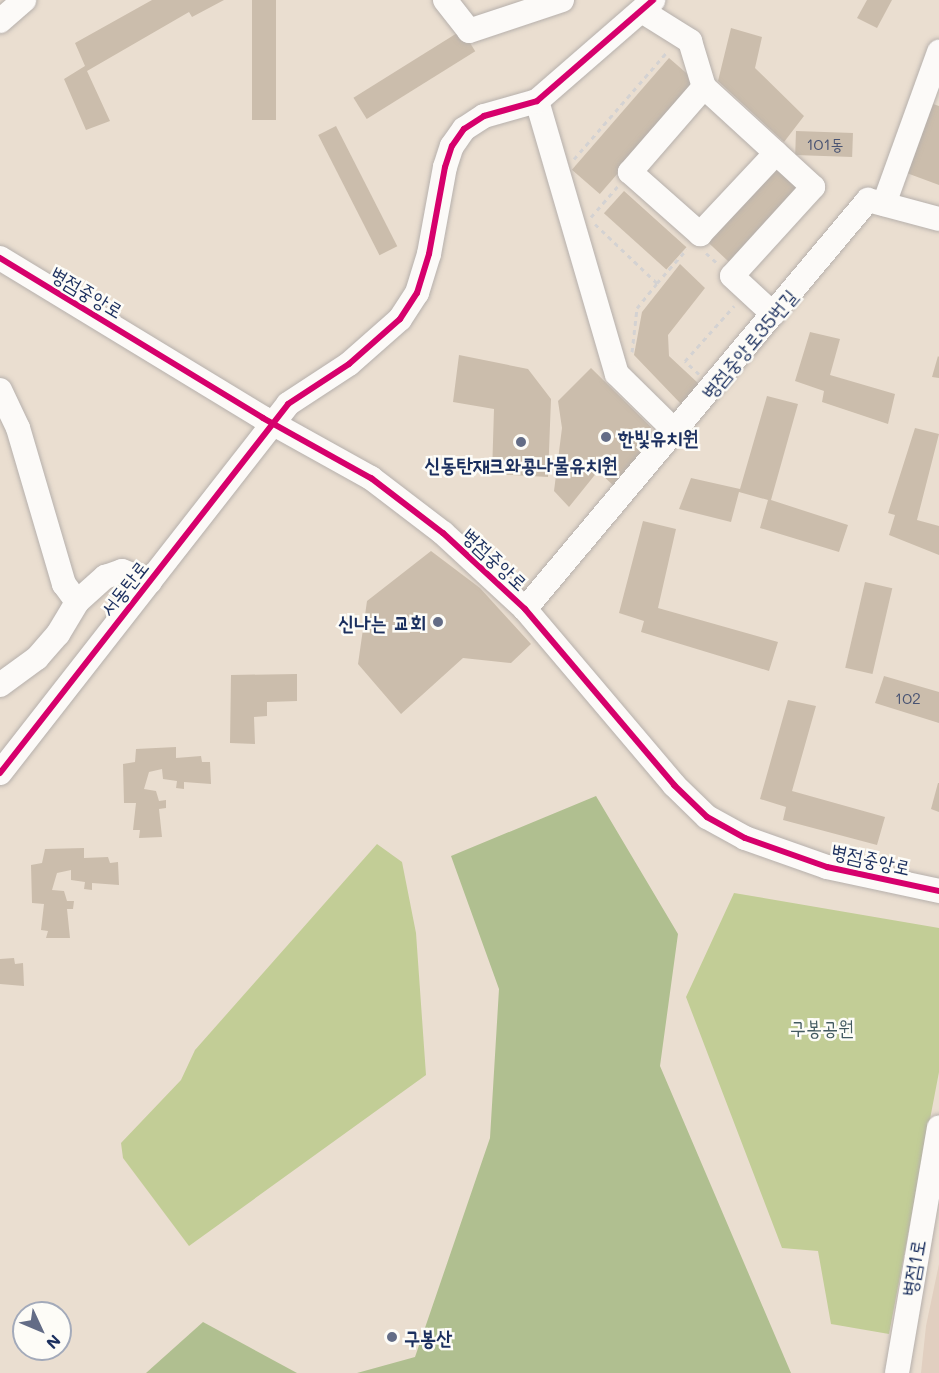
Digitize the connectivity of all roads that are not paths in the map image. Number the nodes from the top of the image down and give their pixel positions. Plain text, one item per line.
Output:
1 (24, 0) edge
2 (445, 0) edge
3 (562, 0) edge
4 (648, 5) edge
5 (0, 21) edge
6 (939, 52) edge
7 (704, 87) junction
8 (537, 101) junction
9 (776, 153) junction
10 (884, 204) junction
11 (939, 219) edge
12 (1, 262) edge
13 (773, 314) junction
14 (0, 390) edge
15 (274, 424) junction
16 (675, 431) junction
17 (150, 582) junction
18 (77, 602) junction
19 (525, 609) junction
20 (0, 685) edge
21 (0, 773) edge
22 (939, 891) edge
23 (939, 1128) edge
24 (897, 1373) edge

1 - 5 street
2 - 3 street
4 - 7 street
4 - 8 street
6 - 10 street
7 - 9 street
7 - 9 street
8 - 15 street, 서동탄로
8 - 16 street
9 - 13 street
10 - 11 street, 병점중앙로35번길
10 - 13 street, 병점중앙로35번길
12 - 15 street, 병점중앙로
13 - 16 street, 병점중앙로35번길
14 - 18 street
15 - 17 street, 서동탄로
15 - 19 street, 병점중앙로
16 - 19 street, 병점중앙로35번길
17 - 18 street
17 - 21 street, 서동탄로
18 - 20 street
19 - 22 street, 병점중앙로
23 - 24 street, 병점1로

